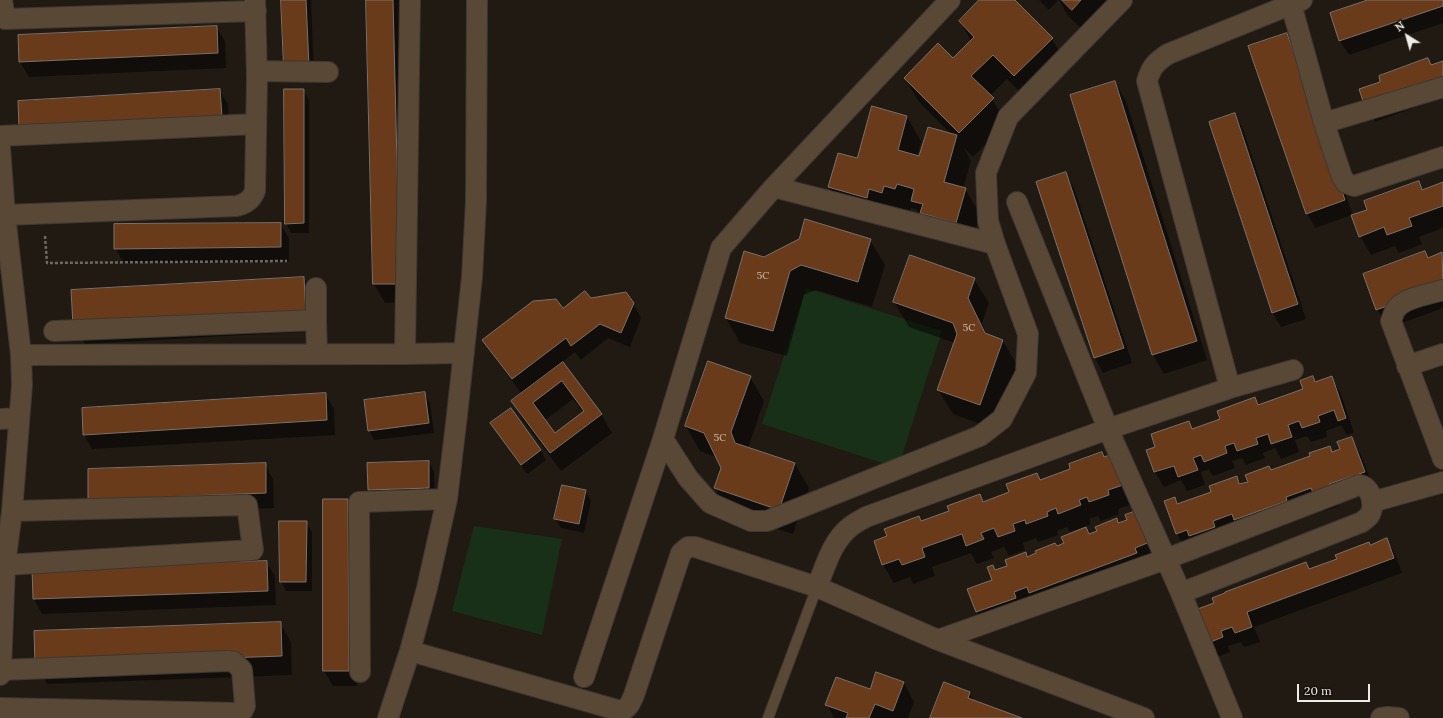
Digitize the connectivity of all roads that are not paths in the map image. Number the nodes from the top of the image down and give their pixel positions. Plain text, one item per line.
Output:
1 (2, 0) edge
2 (410, 0) edge
3 (477, 0) edge
4 (950, 0) edge
5 (1122, 0) edge
6 (1296, 2) edge
7 (255, 5) edge
8 (257, 71) junction
9 (328, 72) dead end
10 (1443, 87) edge
11 (1324, 123) junction
12 (256, 124) junction
13 (0, 136) edge
14 (0, 147) edge
15 (1443, 157) edge
16 (774, 187) junction
17 (1017, 202) dead end
18 (5, 215) junction
19 (995, 244) junction
20 (316, 288) dead end
21 (1443, 290) edge
22 (316, 320) junction
23 (54, 331) dead end
24 (464, 353) junction
25 (316, 354) junction
26 (405, 354) junction
27 (1443, 354) edge
28 (22, 355) junction
29 (1407, 366) junction
30 (1293, 370) dead end
31 (1230, 388) junction
32 (10, 419) edge
33 (1108, 429) junction
34 (663, 439) junction
35 (1443, 459) edge
36 (1443, 482) edge
37 (447, 499) junction
38 (1372, 502) junction
39 (12, 511) junction
40 (1166, 559) junction
41 (5, 564) junction
42 (817, 587) junction
43 (1181, 593) junction
44 (938, 640) junction
45 (410, 651) junction
46 (1, 672) edge
47 (360, 672) dead end
48 (584, 677) dead end
49 (0, 708) edge
50 (388, 718) edge
51 (768, 718) edge
52 (1144, 718) edge
53 (1232, 718) edge
54 (1381, 718) edge
55 (1399, 718) edge

1 - 7 street
2 - 26 street
3 - 24 street
4 - 16 street
5 - 19 street
6 - 11 street
6 - 31 street
7 - 8 street
8 - 9 street
8 - 12 street
10 - 11 street
11 - 15 street
12 - 13 street
12 - 18 street
14 - 18 street
16 - 19 street
16 - 34 street
17 - 33 street
18 - 28 street
19 - 34 street
20 - 22 street
21 - 29 street
22 - 23 street
22 - 25 street
24 - 26 street
24 - 37 street
25 - 26 street
25 - 28 street
27 - 29 street
28 - 32 street
29 - 35 street
30 - 31 street
31 - 33 street
32 - 39 street
33 - 40 street
33 - 42 street
34 - 48 street
36 - 38 street
37 - 45 street
37 - 47 street
38 - 40 street
38 - 43 street
39 - 41 street
39 - 41 street
40 - 43 street
40 - 44 street
41 - 46 street
42 - 44 street
42 - 45 street
42 - 51 lane
43 - 53 street
44 - 52 street
45 - 50 street
46 - 49 street
54 - 55 street

